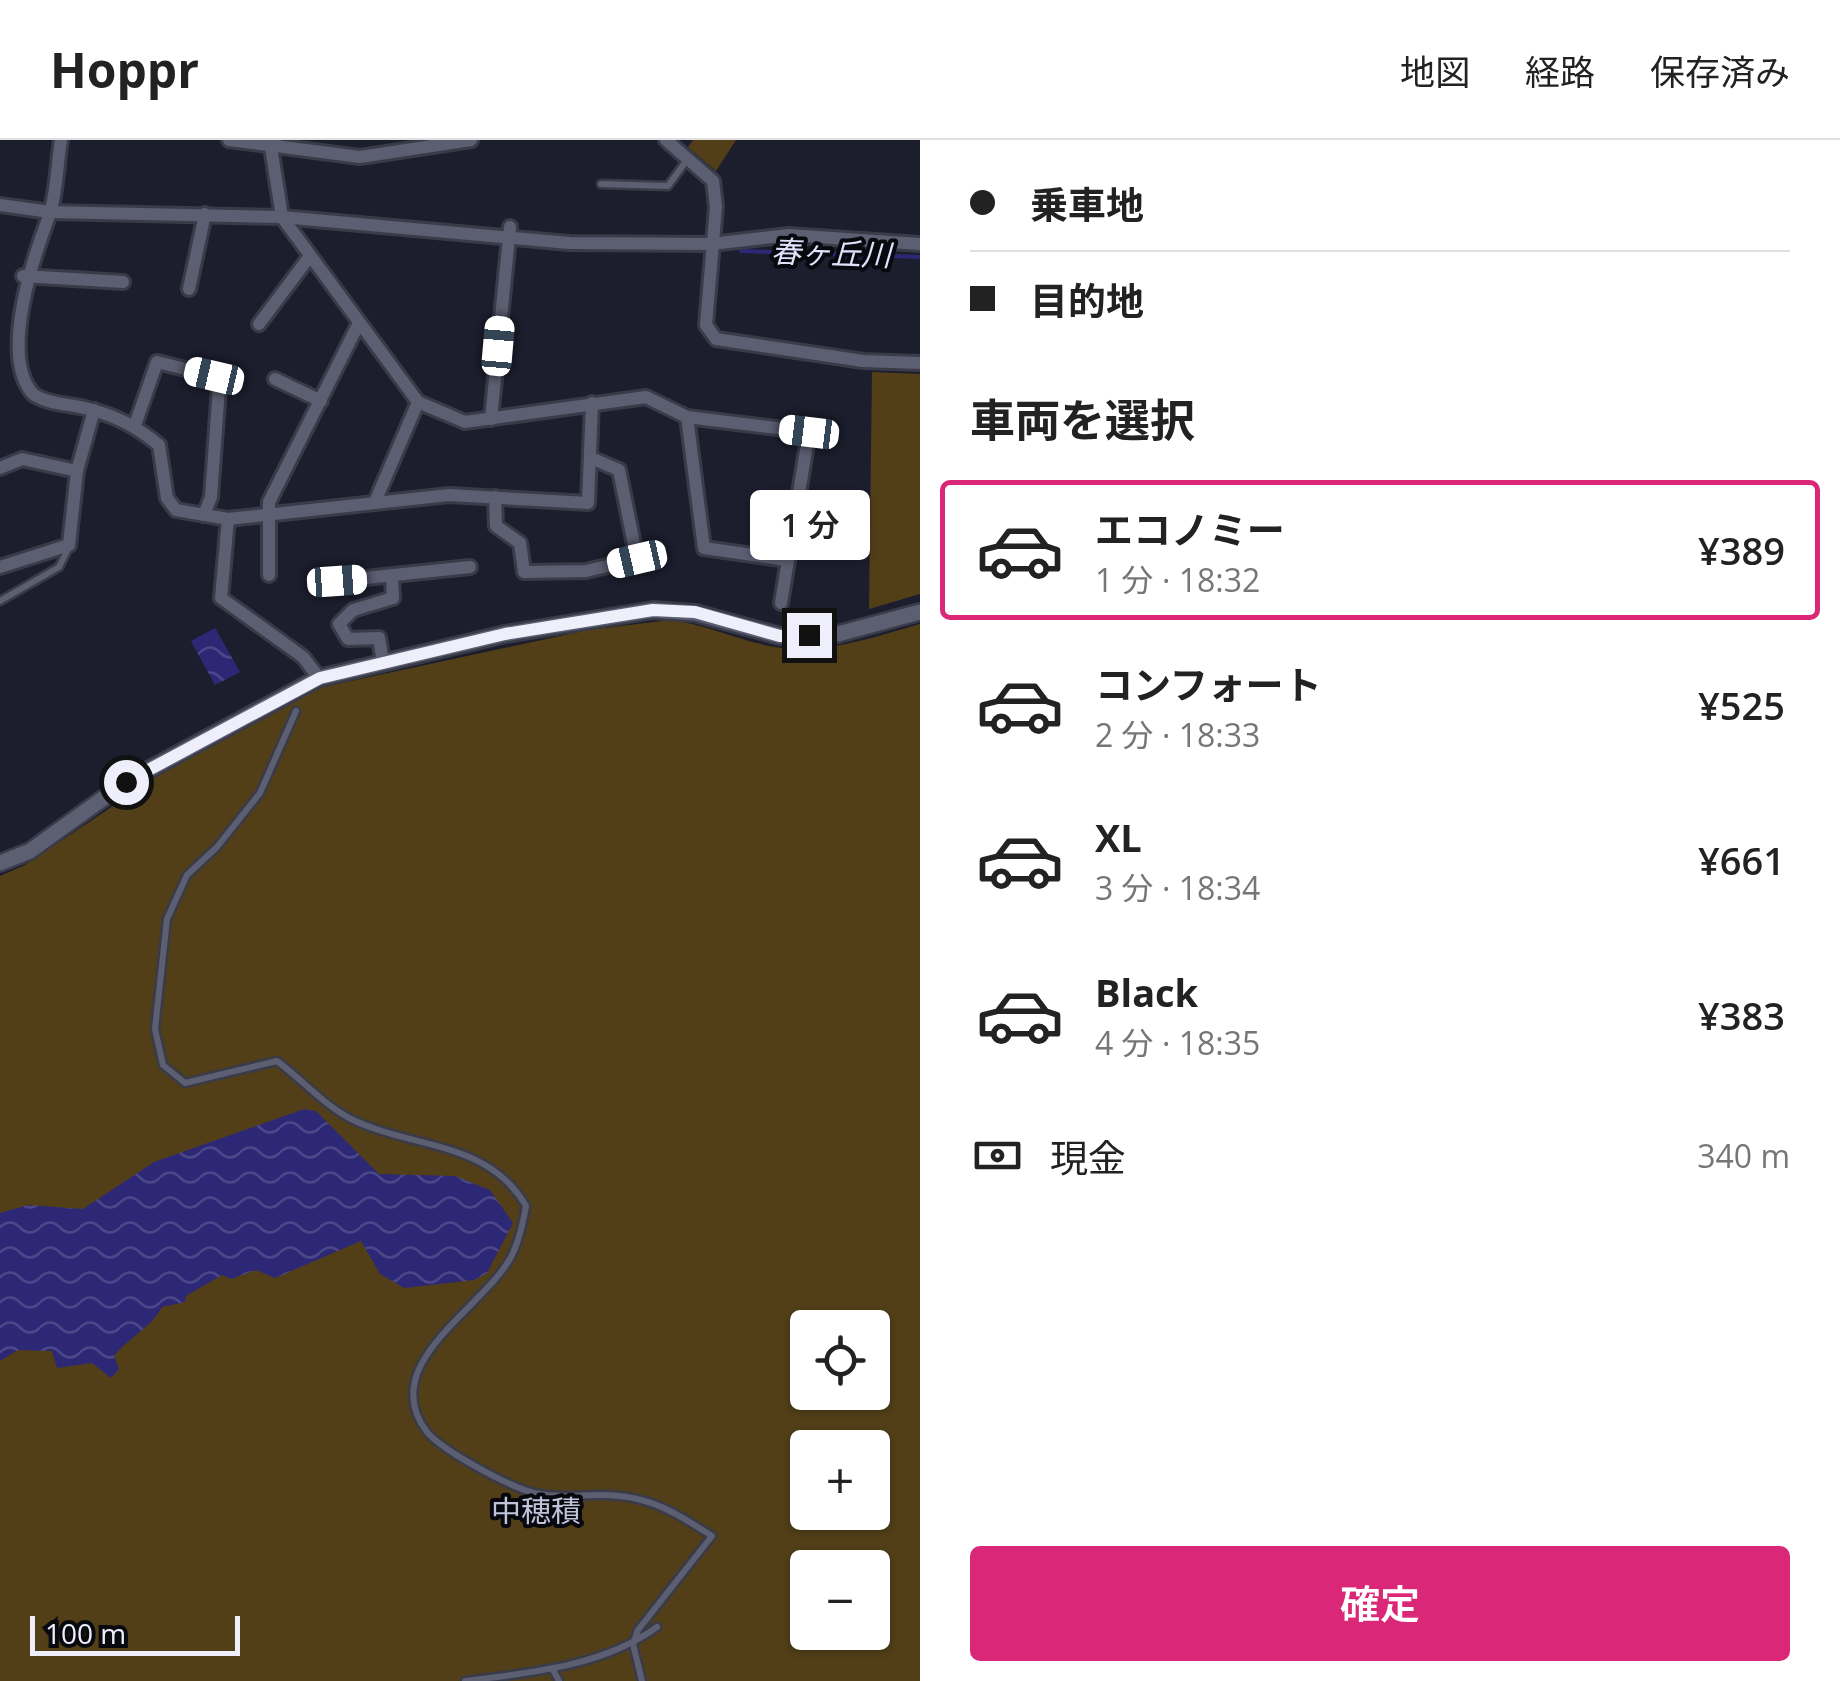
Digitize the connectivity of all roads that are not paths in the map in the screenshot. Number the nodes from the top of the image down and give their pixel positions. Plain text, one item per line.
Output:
1 (61, 140) edge
2 (229, 140) edge
3 (356, 140) edge
4 (470, 140) edge
5 (666, 140) edge
6 (455, 141) edge
7 (273, 144) edge
8 (689, 156) junction
9 (360, 157) junction
10 (601, 184) dead end
11 (0, 205) edge
12 (50, 212) junction
13 (205, 214) junction
14 (282, 217) junction
15 (508, 232) junction
16 (711, 244) junction
17 (920, 244) edge
18 (310, 256) junction
19 (22, 276) junction
20 (123, 282) dead end
21 (189, 289) dead end
22 (359, 323) junction
23 (259, 324) dead end
24 (6, 326) edge
25 (920, 363) edge
26 (275, 379) dead end
27 (321, 400) junction
28 (418, 402) junction
29 (592, 403) junction
30 (94, 410) junction
31 (686, 418) junction
32 (491, 419) junction
33 (134, 425) junction
34 (591, 458) junction
35 (0, 468) edge
36 (77, 471) junction
37 (495, 497) junction
38 (375, 502) junction
39 (204, 515) junction
40 (270, 515) junction
41 (228, 518) junction
42 (69, 546) junction
43 (787, 560) junction
44 (470, 567) dead end
45 (0, 568) edge
46 (269, 575) dead end
47 (392, 578) junction
48 (337, 581) dead end
49 (0, 601) edge
50 (781, 604) dead end
51 (920, 612) edge
52 (383, 663) junction
53 (320, 678) junction
54 (296, 711) dead end
55 (0, 863) edge
56 (657, 1627) dead end
57 (634, 1644) junction
58 (552, 1668) junction
59 (465, 1681) edge
60 (558, 1681) edge
61 (642, 1681) edge

1 - 12 street
2 - 7 street
3 - 9 street
4 - 6 street
5 - 8 street
6 - 9 street
7 - 9 street
7 - 14 street
8 - 10 lane
8 - 16 street
11 - 12 street
12 - 13 street
12 - 19 street
13 - 14 street
13 - 21 street
14 - 15 street
14 - 18 street
15 - 16 street
15 - 32 street
16 - 17 street
16 - 25 street
18 - 22 street
18 - 23 street
19 - 20 street
19 - 24 street
22 - 27 street
22 - 28 street
24 - 30 street
26 - 27 street
27 - 40 street
28 - 32 street
28 - 38 street
29 - 31 street
29 - 32 street
29 - 34 street
30 - 33 street
30 - 36 street
31 - 43 street
31 - 43 street
33 - 39 street
33 - 39 street
34 - 37 street
34 - 37 street
35 - 36 street
36 - 42 street
37 - 38 street
38 - 40 street
39 - 41 street
40 - 41 street
40 - 46 street
41 - 53 street
42 - 45 street
42 - 49 lane
43 - 50 street
44 - 47 street
47 - 48 street
47 - 52 street
51 - 52 street
52 - 53 street
53 - 55 street
54 - 57 lane
56 - 57 lane
57 - 58 lane
57 - 61 lane
58 - 59 lane
58 - 60 lane

